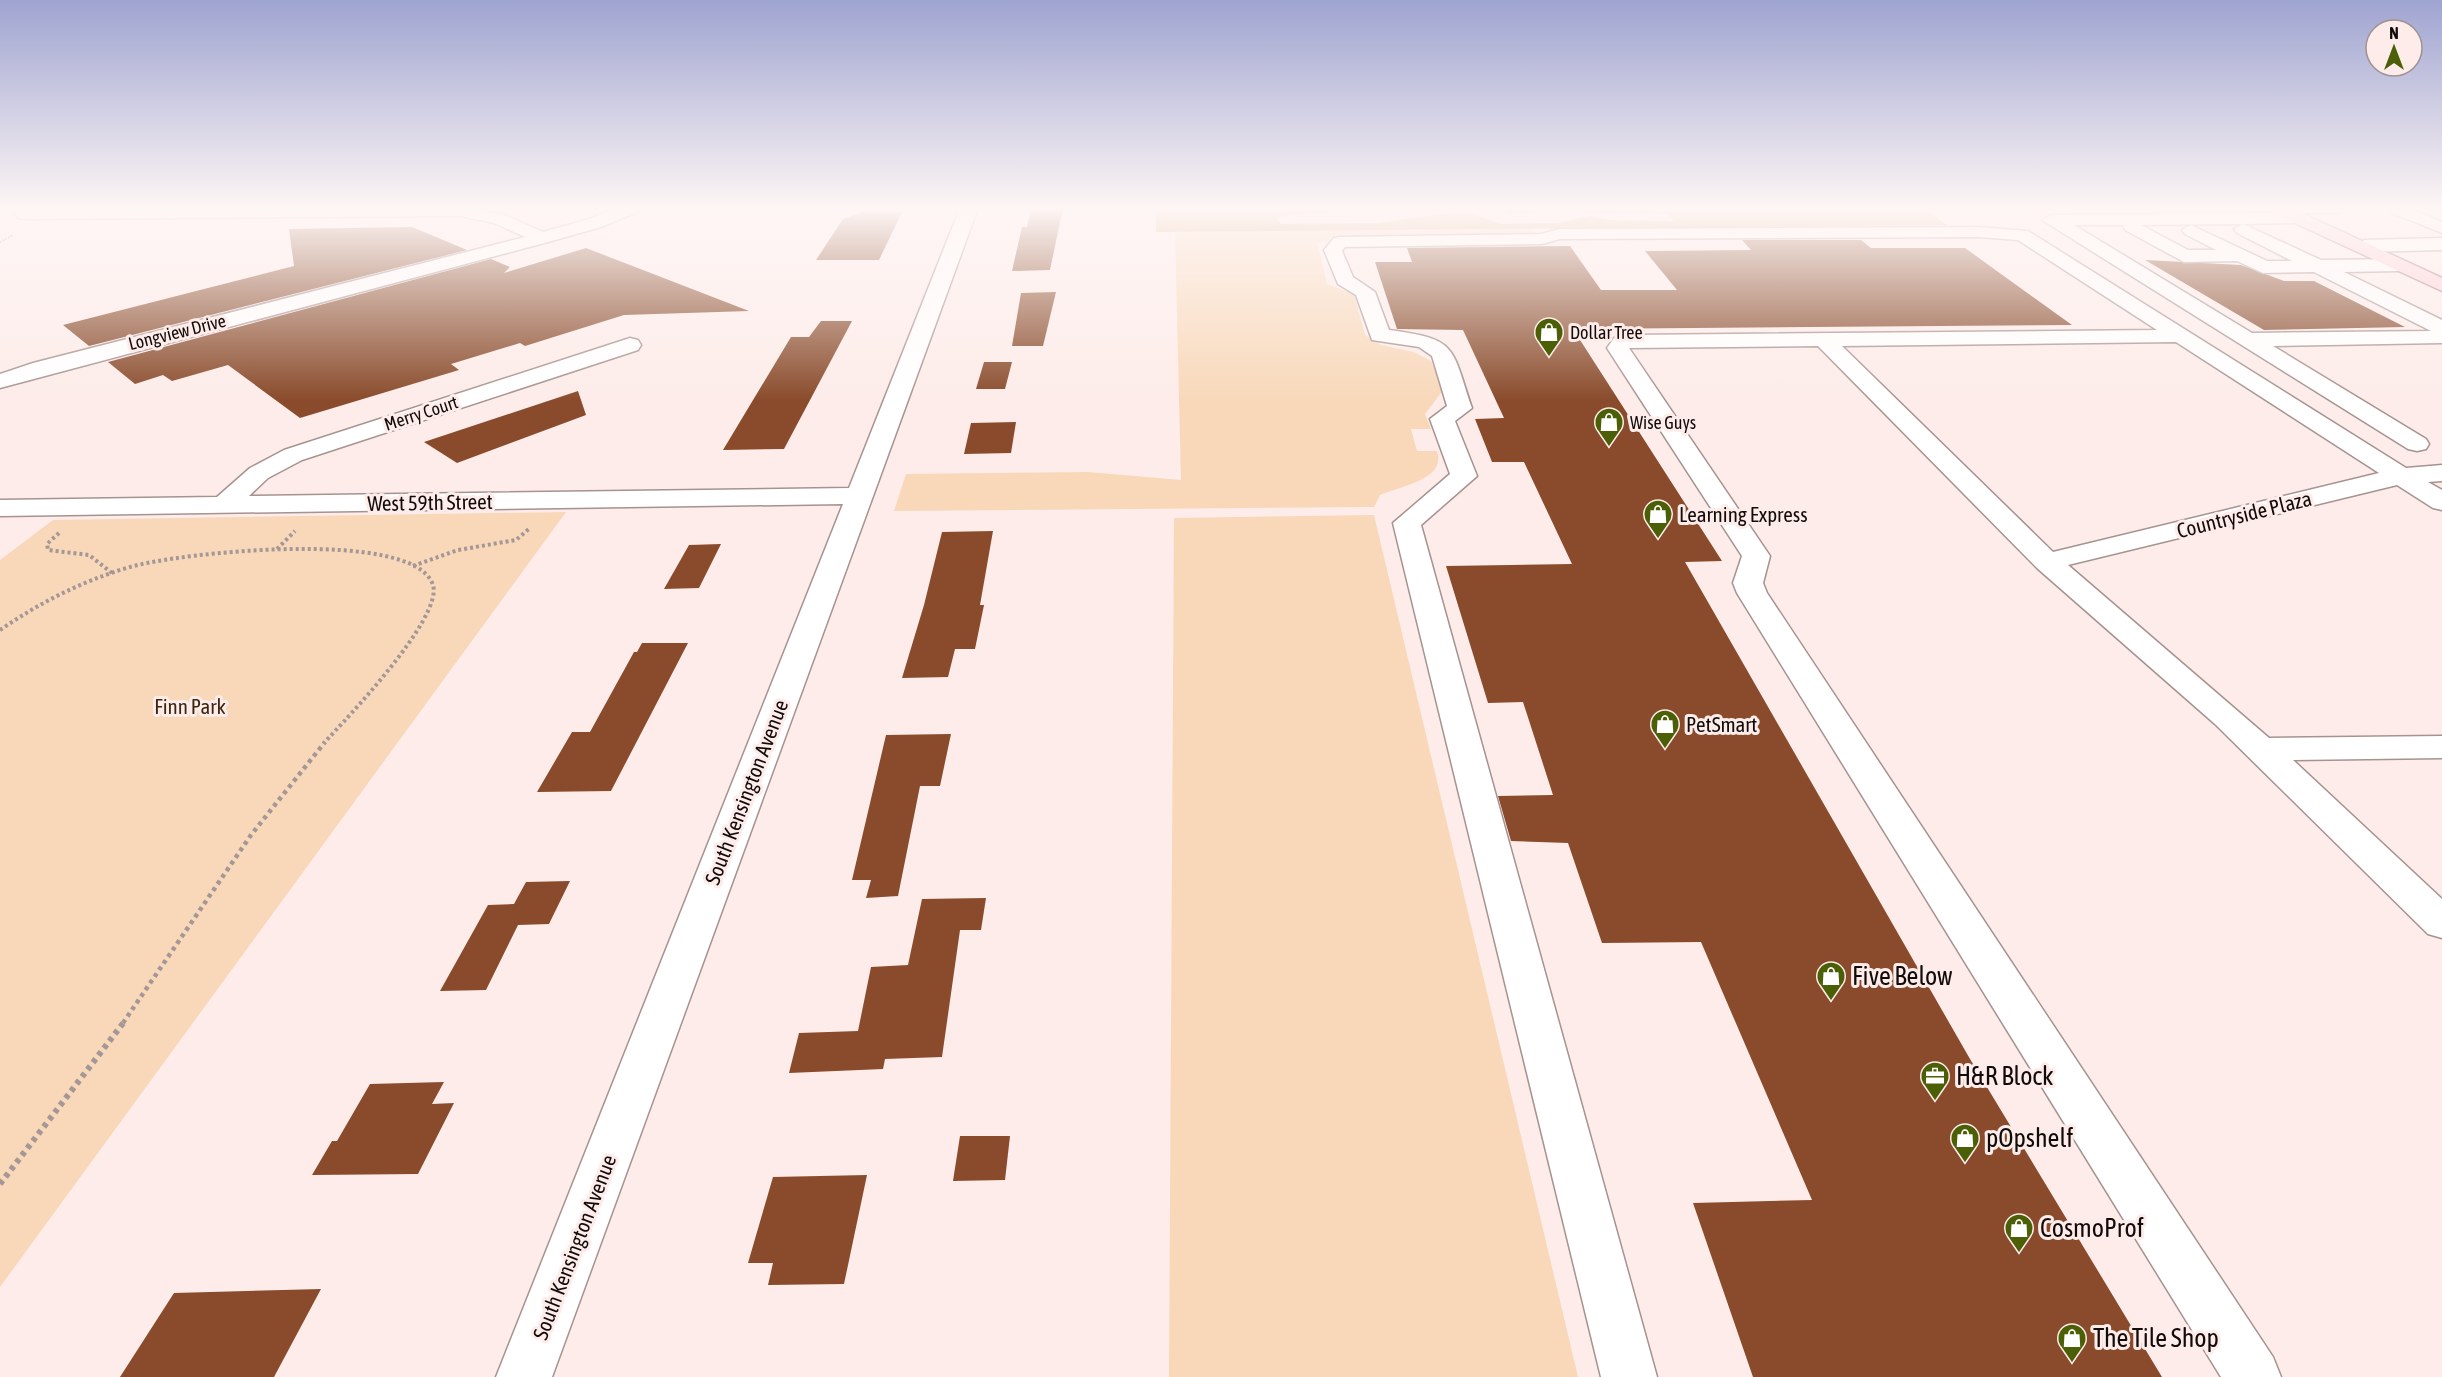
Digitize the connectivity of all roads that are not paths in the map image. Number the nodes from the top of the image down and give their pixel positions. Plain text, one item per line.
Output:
1 (410, 272) edge
2 (944, 272) edge
3 (1342, 272) edge
4 (2082, 272) edge
5 (2148, 272) edge
6 (2329, 272) edge
7 (2416, 272) edge
8 (2437, 281) edge
9 (2440, 328) edge
10 (2184, 336) junction
11 (2249, 340) junction
12 (1826, 341) junction
13 (630, 345) dead end
14 (0, 381) edge
15 (2417, 444) dead end
16 (2442, 473) edge
17 (2401, 476) junction
18 (859, 496) junction
19 (2442, 502) edge
20 (224, 505) junction
21 (0, 508) edge
22 (2047, 562) junction
23 (2442, 747) edge
24 (2262, 749) junction
25 (2442, 923) edge
26 (524, 1377) edge
27 (1629, 1377) edge
28 (2253, 1377) edge

1 - 14 street, Longview Drive
2 - 18 street, South Kensington Avenue
3 - 27 street
4 - 10 street
5 - 11 street
6 - 9 street
7 - 8 main road
9 - 11 street
10 - 12 street
10 - 17 street
11 - 15 street
12 - 22 street
12 - 28 street
13 - 20 street, Merry Court
16 - 17 street, Countryside Plaza
17 - 19 street
17 - 22 street, Countryside Plaza
18 - 20 street, West 59th Street
18 - 26 street, South Kensington Avenue
20 - 21 street, West 59th Street
22 - 24 street
23 - 24 street
24 - 25 street

